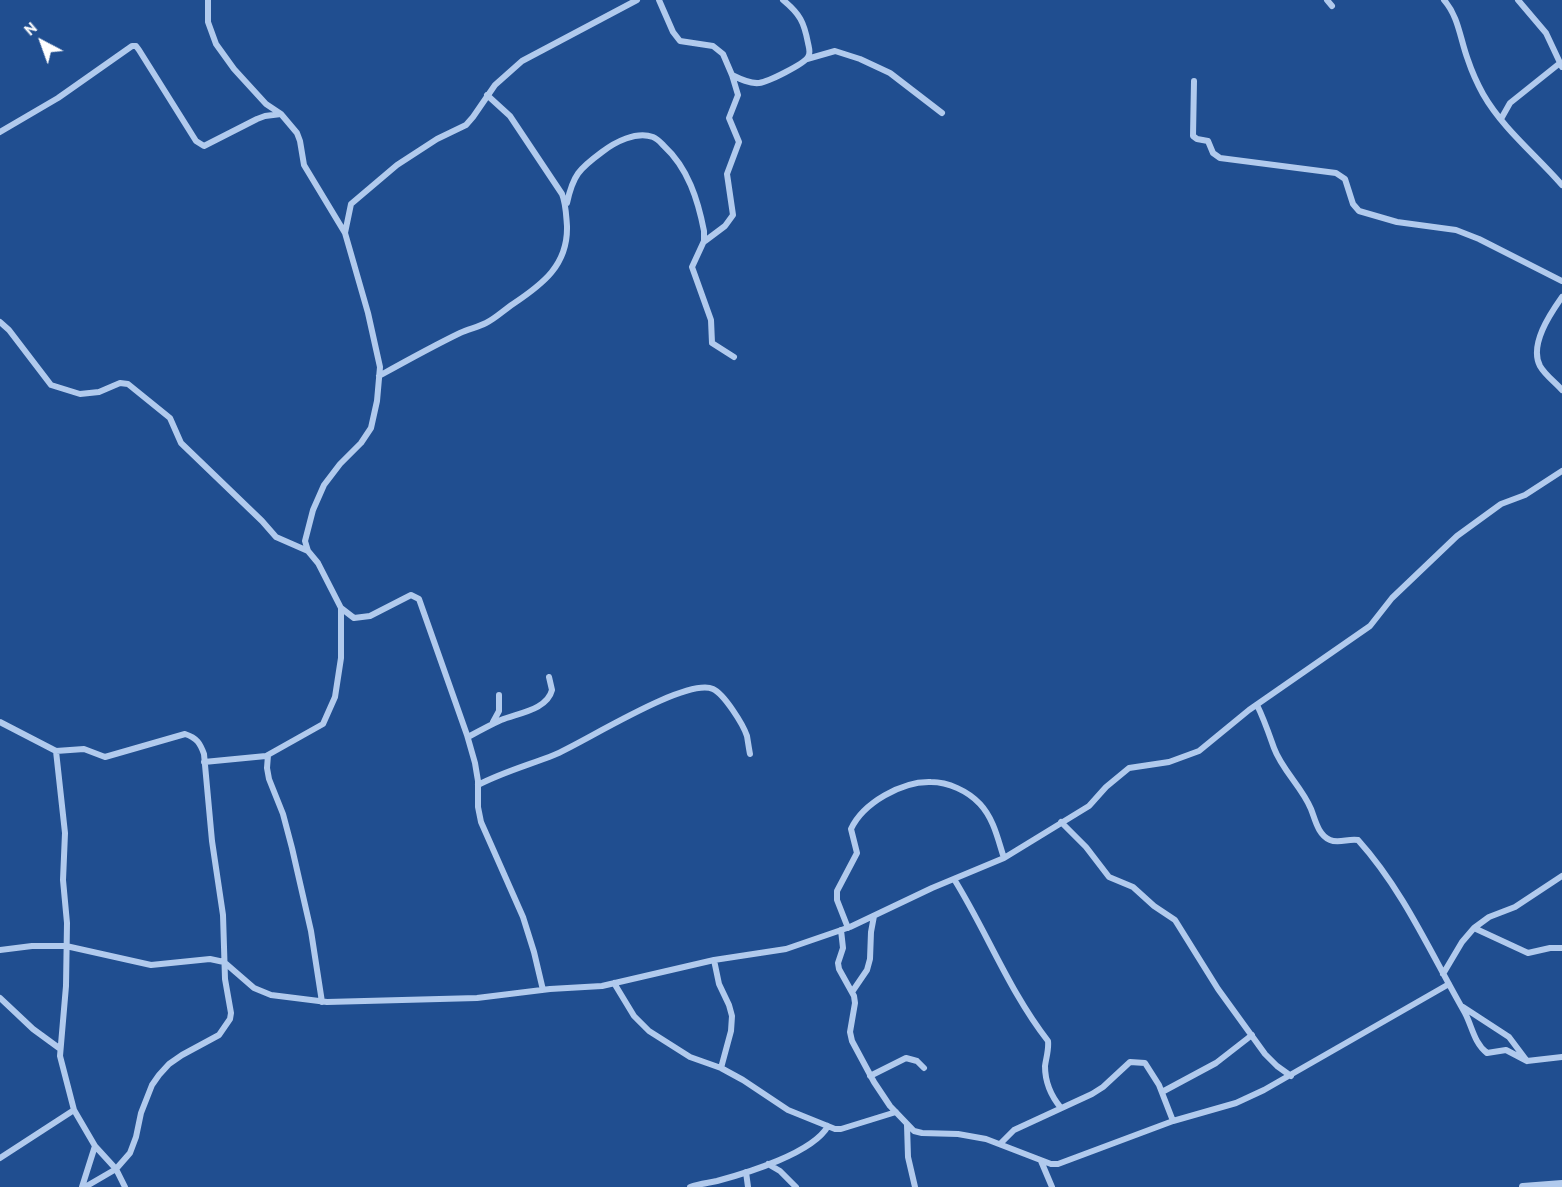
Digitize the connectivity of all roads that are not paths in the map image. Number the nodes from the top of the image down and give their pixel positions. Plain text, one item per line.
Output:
1 (208, 0) edge
2 (637, 0) edge
3 (659, 0) edge
4 (783, 0) edge
5 (1444, 0) edge
6 (1518, 0) edge
7 (807, 58) junction
8 (1561, 65) edge
9 (732, 75) junction
10 (1194, 81) dead end
11 (486, 95) junction
12 (942, 113) dead end
13 (281, 114) junction
14 (1501, 119) junction
15 (0, 132) edge
16 (1562, 185) edge
17 (566, 207) junction
18 (345, 233) junction
19 (704, 241) junction
20 (1562, 281) edge
21 (1562, 297) edge
22 (0, 322) edge
23 (734, 357) dead end
24 (379, 376) junction
25 (1562, 390) edge
26 (1562, 471) edge
27 (308, 551) junction
28 (341, 608) junction
29 (549, 677) dead end
30 (499, 694) dead end
31 (1257, 705) junction
32 (0, 722) edge
33 (492, 724) junction
34 (468, 737) junction
35 (56, 751) junction
36 (750, 754) dead end
37 (268, 755) junction
38 (204, 762) junction
39 (478, 786) junction
40 (1062, 822) junction
41 (1004, 858) junction
42 (1562, 876) edge
43 (954, 879) junction
44 (874, 916) junction
45 (848, 928) junction
46 (1473, 928) junction
47 (841, 930) junction
48 (66, 946) junction
49 (1562, 948) edge
50 (0, 950) edge
51 (714, 960) junction
52 (224, 962) junction
53 (1443, 974) junction
54 (614, 983) junction
55 (1449, 984) junction
56 (543, 990) junction
57 (852, 992) junction
58 (0, 998) edge
59 (322, 1002) junction
60 (1460, 1005) junction
61 (1252, 1035) junction
62 (59, 1048) junction
63 (1562, 1057) edge
64 (1527, 1061) junction
65 (721, 1068) junction
66 (924, 1068) dead end
67 (870, 1076) junction
68 (1291, 1076) junction
69 (1162, 1092) junction
70 (1060, 1108) junction
71 (74, 1110) junction
72 (896, 1112) junction
73 (1173, 1121) junction
74 (907, 1125) junction
75 (828, 1126) junction
76 (1001, 1143) junction
77 (95, 1146) junction
78 (0, 1158) edge
79 (1041, 1161) junction
80 (768, 1164) junction
81 (116, 1169) junction
82 (746, 1172) junction
83 (1562, 1184) edge
84 (83, 1187) edge
85 (125, 1187) edge
86 (690, 1187) edge
87 (748, 1187) edge
88 (796, 1187) edge
89 (915, 1187) edge
90 (1052, 1187) edge
91 (1523, 1187) edge

1 - 13 street
2 - 11 street
3 - 9 street
4 - 7 street
5 - 14 street
6 - 8 street
7 - 9 street
7 - 12 street
8 - 14 street
9 - 19 street
10 - 20 street
11 - 17 street
11 - 18 street
13 - 15 street
13 - 18 street
14 - 16 street
17 - 19 street
17 - 24 street
18 - 24 street
19 - 23 street
21 - 25 street
22 - 27 street
24 - 27 street
26 - 31 street
27 - 28 street
28 - 34 street
28 - 37 street
29 - 33 street
30 - 33 street
31 - 40 street
31 - 53 street
32 - 35 street
33 - 34 street
34 - 39 street
35 - 38 street
35 - 48 street
36 - 39 street
37 - 38 street
37 - 59 street
38 - 52 street
39 - 56 street
40 - 41 street
40 - 61 street
41 - 43 street
41 - 45 street
42 - 46 street
43 - 44 street
43 - 70 street
44 - 45 street
44 - 57 street
45 - 47 street
46 - 49 street
46 - 53 street
47 - 51 street
47 - 57 street
48 - 50 street
48 - 52 street
48 - 62 street
51 - 54 street
51 - 65 street
52 - 59 street
52 - 81 street
53 - 55 street
54 - 56 street
54 - 65 street
55 - 60 street
55 - 68 street
56 - 59 street
57 - 67 street
58 - 62 street
60 - 64 street
60 - 64 street
61 - 68 street
61 - 69 street
62 - 71 street
63 - 64 street
65 - 75 street
66 - 67 street
67 - 72 street
68 - 73 street
69 - 70 street
69 - 73 street
70 - 76 street
71 - 77 street
71 - 78 street
72 - 74 street
72 - 75 street
73 - 79 street
74 - 76 street
74 - 89 street
75 - 80 street
76 - 79 street
77 - 81 street
77 - 84 street
79 - 90 street
80 - 82 street
80 - 88 street
81 - 84 street
81 - 85 street
82 - 86 street
82 - 87 street
83 - 91 street

